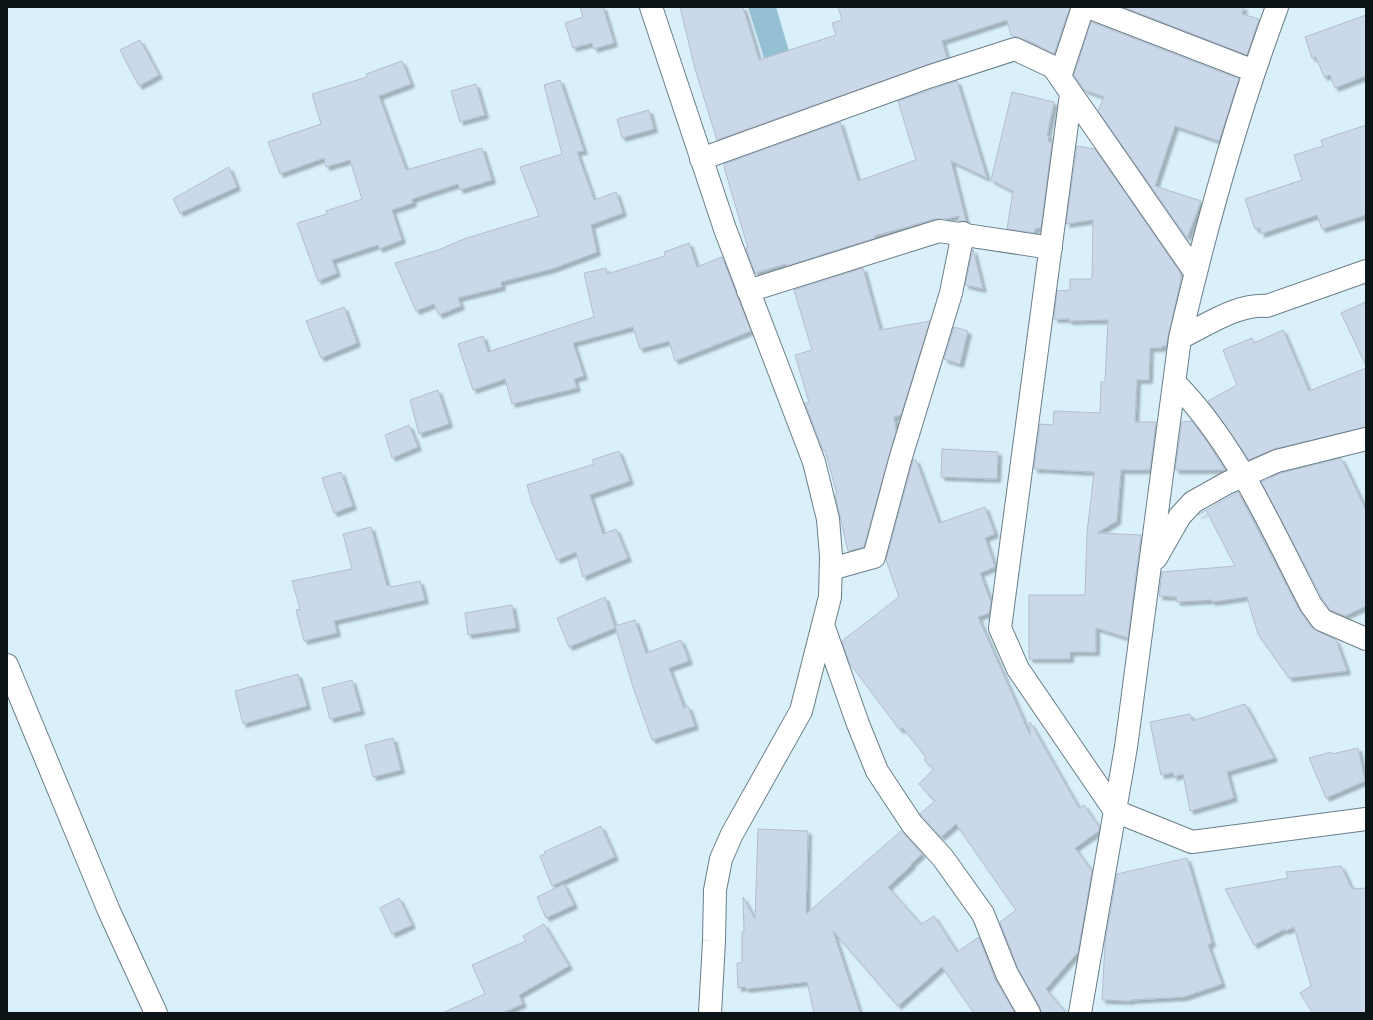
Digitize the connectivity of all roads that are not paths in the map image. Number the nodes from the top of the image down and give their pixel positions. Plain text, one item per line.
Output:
1 (651, 7) edge
2 (1083, 7) edge
3 (1088, 7) edge
4 (1278, 7) edge
5 (1254, 71) junction
6 (1065, 86) junction
7 (701, 159) junction
8 (963, 233) junction
9 (1051, 248) junction
10 (1366, 271) edge
11 (1195, 272) junction
12 (748, 291) junction
13 (1180, 338) junction
14 (1175, 383) junction
15 (1366, 438) edge
16 (1244, 476) junction
17 (1152, 564) junction
18 (831, 569) junction
19 (823, 625) junction
20 (1366, 639) edge
21 (7, 665) edge
22 (1115, 811) junction
23 (1366, 819) edge
24 (156, 1013) edge
25 (710, 1013) edge
26 (1029, 1013) edge
27 (1080, 1013) edge

1 - 7 street
2 - 6 street
3 - 5 street
4 - 5 street
5 - 11 street
6 - 7 street
6 - 9 street
6 - 11 street
7 - 12 street
8 - 9 street
8 - 12 street
8 - 18 street
9 - 22 street
10 - 13 street
11 - 13 street
12 - 18 street
13 - 14 street
14 - 16 street
14 - 17 street
15 - 16 street
16 - 17 street
16 - 20 street
17 - 22 street
18 - 19 street
19 - 25 street
19 - 26 street
21 - 24 street
22 - 23 street
22 - 27 street

